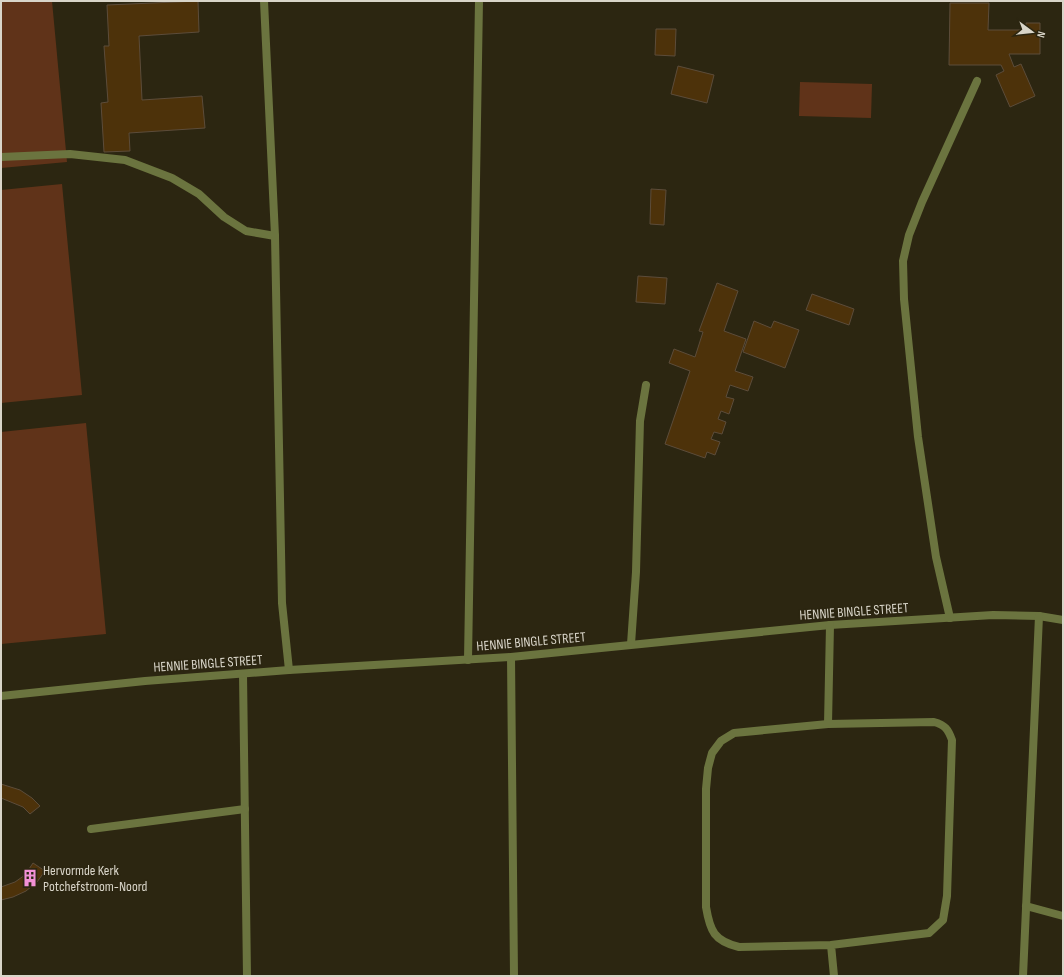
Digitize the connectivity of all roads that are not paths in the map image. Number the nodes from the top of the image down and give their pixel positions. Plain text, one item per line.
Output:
1 (264, 1) edge
2 (479, 1) edge
3 (977, 81) dead end
4 (1, 157) edge
5 (275, 236) junction
6 (646, 385) dead end
7 (1039, 616) junction
8 (950, 618) junction
9 (1063, 620) edge
10 (830, 625) junction
11 (631, 644) junction
12 (511, 657) junction
13 (468, 660) junction
14 (289, 670) junction
15 (243, 674) junction
16 (1, 696) edge
17 (828, 724) junction
18 (245, 809) junction
19 (91, 829) dead end
20 (1026, 906) junction
21 (1063, 916) edge
22 (831, 945) junction
23 (247, 976) edge
24 (514, 976) edge
25 (834, 976) edge
26 (1023, 976) edge

1 - 5 street
2 - 13 street
3 - 8 street
4 - 5 street
5 - 14 street
6 - 11 street
7 - 8 street, HENNIE BINGLE STREET
7 - 9 street, HENNIE BINGLE STREET
7 - 20 street
8 - 10 street, HENNIE BINGLE STREET
10 - 11 street, HENNIE BINGLE STREET
10 - 17 street
11 - 12 street, HENNIE BINGLE STREET
12 - 13 street, HENNIE BINGLE STREET
12 - 24 street
13 - 14 street, HENNIE BINGLE STREET
14 - 15 street, HENNIE BINGLE STREET
15 - 16 street, HENNIE BINGLE STREET
15 - 18 street
17 - 22 street
17 - 22 street
18 - 19 street
18 - 23 street
20 - 21 street
20 - 26 street
22 - 25 street

